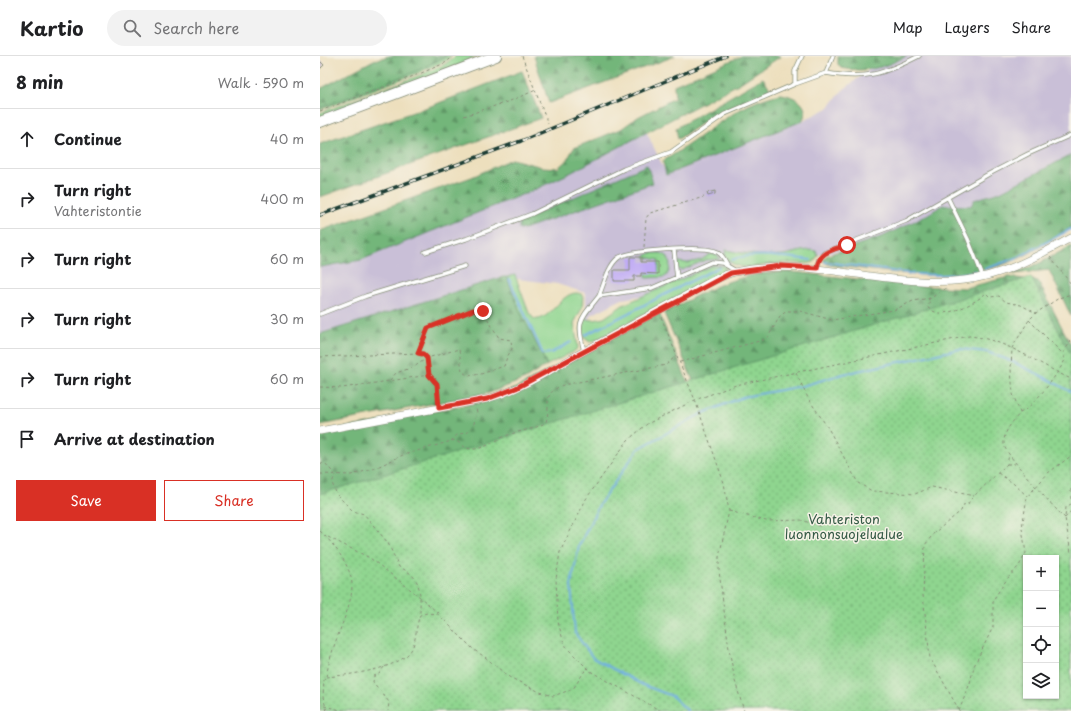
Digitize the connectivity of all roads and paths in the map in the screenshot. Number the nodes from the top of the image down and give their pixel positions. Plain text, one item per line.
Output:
1 (454, 56) edge
2 (496, 56) edge
3 (522, 56) edge
4 (802, 56) edge
5 (833, 56) edge
6 (919, 56) edge
7 (826, 73) junction
8 (795, 84) junction
9 (536, 90) junction
10 (320, 111) edge
11 (464, 116) dead end
12 (320, 122) edge
13 (548, 124) dead end
14 (1071, 135) edge
15 (704, 197) dead end
16 (948, 198) junction
17 (1071, 238) edge
18 (674, 250) junction
19 (424, 252) dead end
20 (643, 252) junction
21 (1046, 252) junction
22 (728, 265) junction
23 (465, 266) dead end
24 (817, 268) junction
25 (737, 271) junction
26 (983, 277) junction
27 (677, 278) junction
28 (956, 281) junction
29 (1071, 284) edge
30 (1071, 294) edge
31 (599, 296) junction
32 (929, 300) junction
33 (658, 310) junction
34 (1036, 313) junction
35 (320, 314) edge
36 (1029, 320) junction
37 (1071, 341) edge
38 (1012, 348) junction
39 (584, 351) junction
40 (418, 353) junction
41 (1063, 354) junction
42 (677, 355) junction
43 (320, 357) edge
44 (427, 358) junction
45 (680, 362) junction
46 (796, 373) junction
47 (1059, 373) junction
48 (429, 375) junction
49 (1071, 379) edge
50 (390, 380) junction
51 (320, 387) edge
52 (695, 400) junction
53 (473, 401) junction
54 (439, 408) junction
55 (1020, 413) junction
56 (320, 431) edge
57 (451, 441) junction
58 (1009, 455) junction
59 (1071, 456) edge
60 (320, 462) edge
61 (1007, 464) junction
62 (1016, 464) junction
63 (997, 473) junction
64 (320, 474) edge
65 (334, 475) junction
66 (1037, 486) junction
67 (1071, 489) edge
68 (1071, 495) edge
69 (975, 496) junction
70 (1027, 497) junction
71 (1071, 500) edge
72 (1071, 504) edge
73 (729, 511) junction
74 (1071, 511) edge
75 (1065, 518) junction
76 (823, 527) dead end
77 (320, 531) edge
78 (325, 536) junction
79 (1071, 553) edge
80 (420, 597) junction
81 (438, 614) junction
82 (420, 616) junction
83 (384, 667) junction
84 (587, 668) junction
85 (326, 677) junction
86 (323, 694) junction
87 (320, 696) edge
88 (324, 706) junction
89 (327, 711) edge
90 (345, 711) edge
91 (388, 711) edge
92 (661, 711) edge
93 (744, 711) edge
94 (959, 711) edge

1 - 10 path
2 - 12 street
3 - 9 path
4 - 8 lane
5 - 7 lane
6 - 7 lane
7 - 8 lane
8 - 19 lane
9 - 11 path
9 - 13 path
14 - 16 lane
15 - 20 path
16 - 24 lane
16 - 26 lane
17 - 21 street
18 - 20 lane
18 - 22 lane
18 - 27 lane
20 - 31 lane
21 - 26 street
21 - 29 path
22 - 25 lane
22 - 27 lane
23 - 35 lane
24 - 25 street
24 - 28 street
25 - 33 street
26 - 28 street
27 - 31 lane
28 - 32 path
30 - 34 path
31 - 39 lane
32 - 34 path
32 - 45 path
33 - 39 street
33 - 42 path
34 - 36 path
36 - 38 path
36 - 41 path
37 - 41 path
38 - 46 path
38 - 47 path
38 - 55 path
39 - 53 street
40 - 43 path
40 - 44 path
40 - 44 path
41 - 47 path
42 - 45 path
42 - 57 path
44 - 48 path
44 - 50 path
45 - 52 path
46 - 52 path
46 - 69 path
47 - 49 path
47 - 55 path
48 - 50 path
48 - 54 path
50 - 51 path
52 - 73 path
52 - 84 path
53 - 54 street
53 - 57 path
54 - 56 street
55 - 58 path
57 - 65 path
58 - 61 path
58 - 62 path
59 - 66 path
60 - 65 path
61 - 62 path
61 - 63 path
62 - 66 path
63 - 69 path
63 - 70 path
64 - 65 path
65 - 80 path
66 - 70 path
66 - 75 path
67 - 68 path
68 - 71 path
69 - 94 path
70 - 94 path
72 - 75 path
73 - 76 path
73 - 93 path
74 - 75 path
75 - 79 path
77 - 78 path
78 - 80 path
78 - 85 path
80 - 81 path
80 - 82 path
81 - 82 path
81 - 84 path
82 - 83 path
83 - 85 path
83 - 91 path
84 - 92 path
85 - 86 path
86 - 87 path
86 - 88 path
88 - 89 path
88 - 90 path

